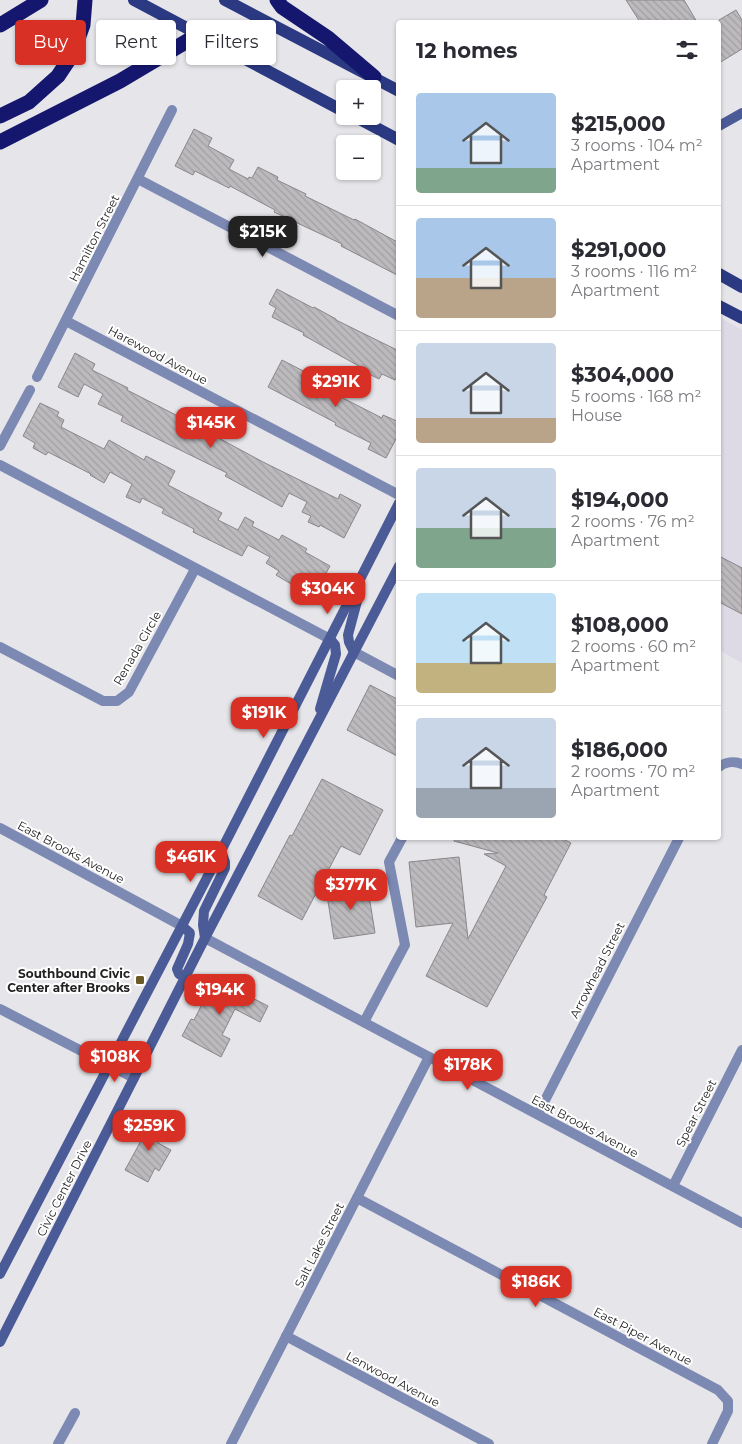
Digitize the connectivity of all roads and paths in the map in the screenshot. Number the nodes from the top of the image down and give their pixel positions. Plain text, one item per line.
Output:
1 (41, 0) edge
2 (85, 0) edge
3 (134, 0) edge
4 (225, 0) edge
5 (277, 0) edge
6 (0, 25) edge
7 (186, 28) edge
8 (186, 41) edge
9 (256, 65) edge
10 (374, 77) junction
11 (396, 89) edge
12 (336, 107) edge
13 (172, 110) dead end
14 (742, 113) edge
15 (0, 116) edge
16 (371, 125) edge
17 (721, 125) edge
18 (396, 138) edge
19 (0, 142) edge
20 (138, 179) junction
21 (721, 275) edge
22 (742, 287) edge
23 (721, 307) edge
24 (396, 314) edge
25 (742, 318) edge
26 (66, 321) junction
27 (37, 376) dead end
28 (30, 390) dead end
29 (0, 446) edge
30 (0, 465) edge
31 (396, 493) edge
32 (396, 509) edge
33 (195, 569) junction
34 (365, 570) junction
35 (396, 572) edge
36 (330, 639) junction
37 (0, 647) edge
38 (354, 652) junction
39 (396, 674) edge
40 (313, 732) junction
41 (742, 764) edge
42 (721, 766) edge
43 (0, 828) edge
44 (401, 840) edge
45 (678, 840) edge
46 (221, 851) junction
47 (182, 926) junction
48 (205, 938) junction
49 (185, 977) junction
50 (0, 1009) edge
51 (364, 1022) junction
52 (742, 1050) edge
53 (429, 1057) junction
54 (109, 1065) junction
55 (134, 1078) junction
56 (538, 1114) junction
57 (673, 1186) junction
58 (357, 1198) junction
59 (742, 1223) edge
60 (0, 1274) edge
61 (286, 1336) junction
62 (0, 1342) edge
63 (75, 1413) dead end
64 (58, 1444) edge
65 (231, 1444) edge
66 (489, 1444) edge
67 (712, 1444) edge

1 - 6 highway
2 - 15 highway
3 - 7 main road
4 - 10 main road
5 - 10 highway
8 - 19 highway
9 - 12 main road
10 - 11 main road
13 - 20 street, Hamilton Street
14 - 17 main road
16 - 18 main road
20 - 24 street
20 - 26 street, Hamilton Street
21 - 22 main road
23 - 25 main road
26 - 27 street, Hamilton Street
26 - 31 street, Harewood Avenue
28 - 29 street
30 - 33 street
32 - 34 main road, Civic Center Drive
33 - 36 street
33 - 37 street, Renada Circle
34 - 36 main road, Civic Center Drive
34 - 38 main road
35 - 38 main road, Civic Center Drive
36 - 40 main road
36 - 46 main road, Civic Center Drive
38 - 39 street
38 - 40 main road, Civic Center Drive
40 - 48 main road, Civic Center Drive
41 - 42 street
43 - 47 street, East Brooks Avenue
44 - 51 street
45 - 56 street, Arrowhead Street
46 - 47 main road, Civic Center Drive
46 - 48 main road
47 - 49 main road
47 - 54 main road, Civic Center Drive
48 - 49 main road, Civic Center Drive
48 - 51 street, East Brooks Avenue
49 - 55 main road, Civic Center Drive
50 - 54 street
51 - 53 street, East Brooks Avenue
52 - 57 street, Spear Street
53 - 56 street, East Brooks Avenue
53 - 58 street, Salt Lake Street
54 - 55 street
54 - 60 main road, Civic Center Drive
55 - 62 main road, Civic Center Drive
56 - 57 street, East Brooks Avenue
57 - 59 street, East Brooks Avenue
58 - 61 street, Salt Lake Street
58 - 67 street, East Piper Avenue
61 - 65 street, Salt Lake Street
61 - 66 street, Lenwood Avenue
63 - 64 street

